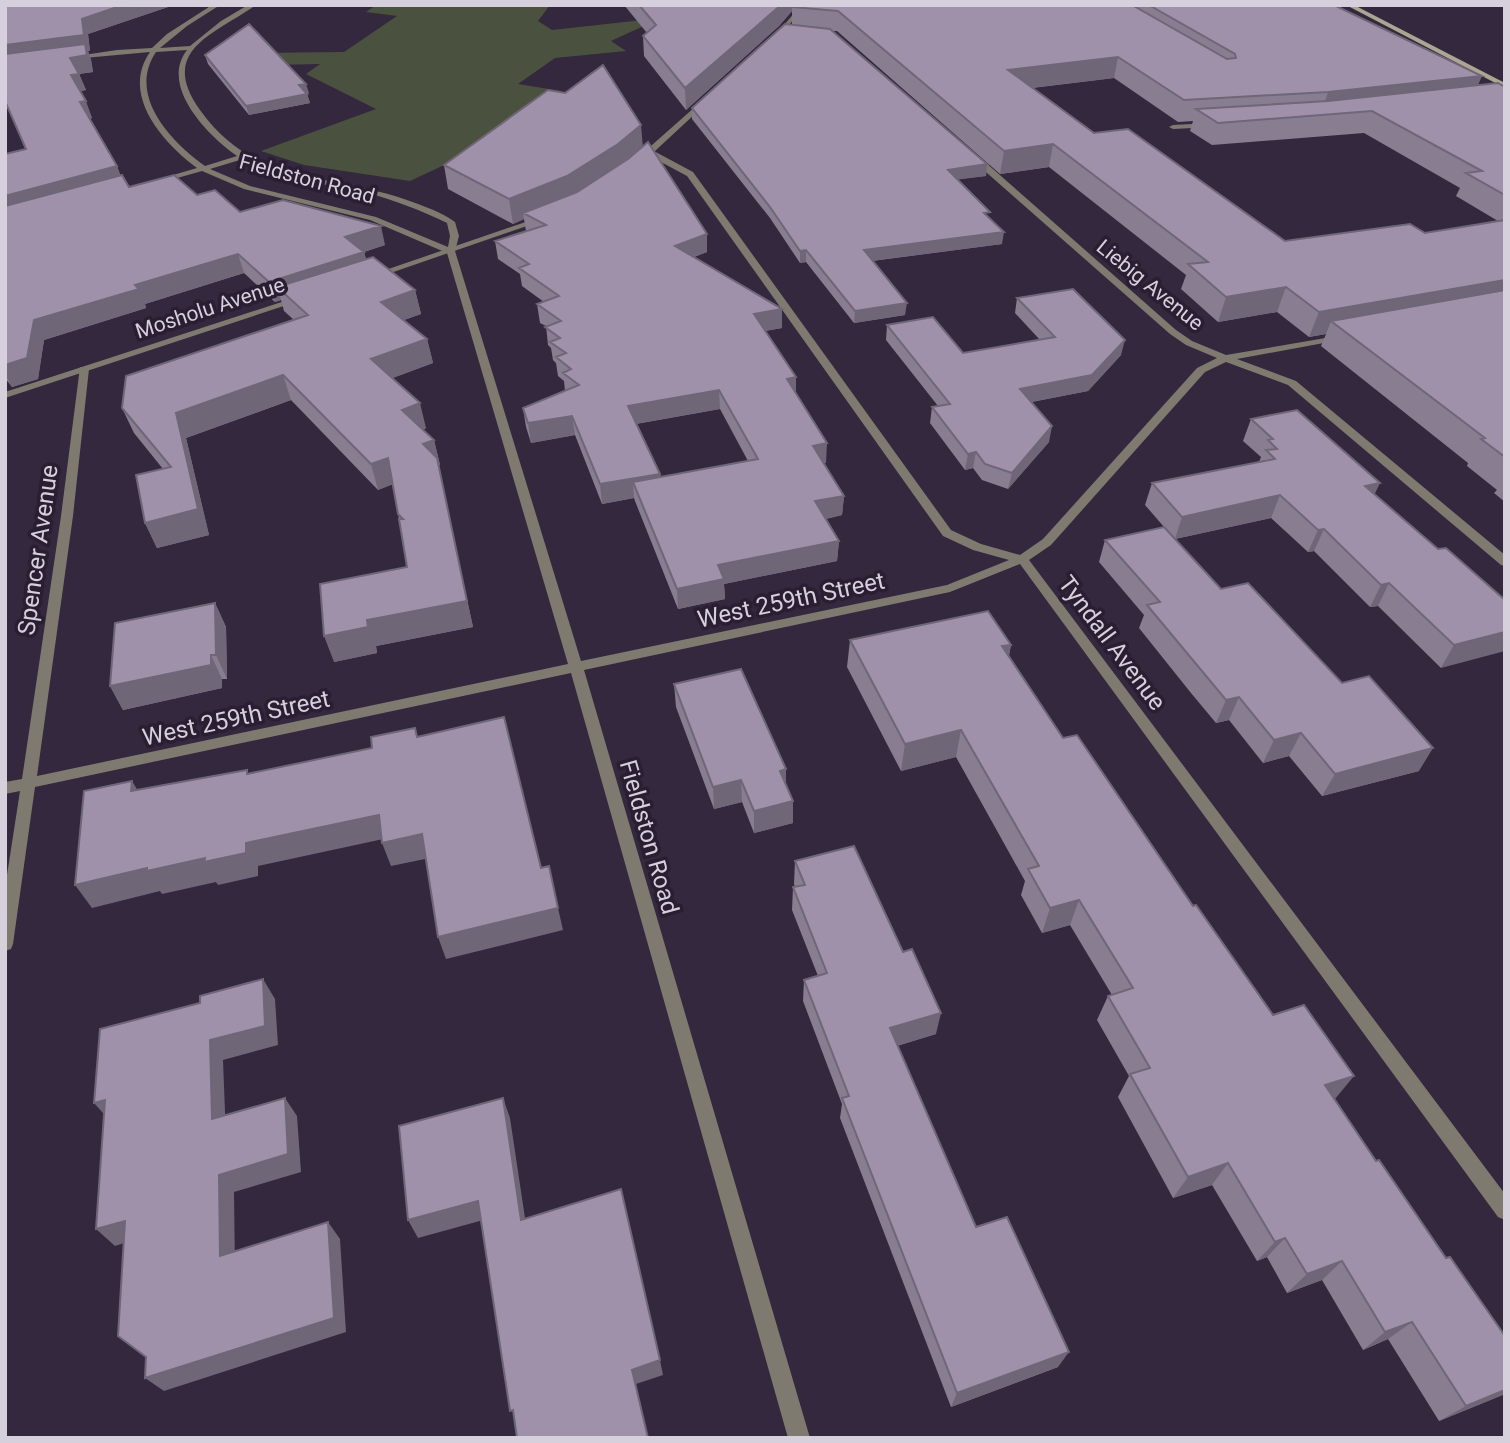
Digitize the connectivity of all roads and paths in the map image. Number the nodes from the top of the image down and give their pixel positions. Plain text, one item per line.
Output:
1 (218, 5) edge
2 (253, 5) edge
3 (804, 5) edge
4 (1349, 5) edge
5 (783, 30) junction
6 (796, 31) edge
7 (190, 48) junction
8 (763, 48) edge
9 (154, 49) junction
10 (67, 58) edge
11 (1505, 86) edge
12 (711, 96) edge
13 (1214, 125) edge
14 (1173, 127) dead end
15 (649, 152) junction
16 (969, 153) edge
17 (245, 156) junction
18 (633, 166) edge
19 (205, 168) junction
20 (144, 186) edge
21 (550, 217) edge
22 (451, 251) junction
23 (356, 282) edge
24 (317, 294) edge
25 (1353, 335) edge
26 (1225, 358) junction
27 (84, 369) junction
28 (5, 395) edge
29 (1022, 559) junction
30 (1505, 562) edge
31 (576, 667) junction
32 (29, 783) junction
33 (5, 788) edge
34 (5, 944) edge
35 (1505, 1210) edge
36 (799, 1438) edge

1 - 9 street, Fieldston Road
2 - 7 street
3 - 5 street
4 - 11 main road
5 - 6 street
5 - 8 street
7 - 9 street
7 - 17 street, Fieldston Road
9 - 10 street
9 - 19 street, Fieldston Road
12 - 15 street
13 - 14 street
15 - 18 street
15 - 29 street
16 - 26 street, Liebig Avenue
17 - 19 street
17 - 22 street, Fieldston Road
19 - 20 street
19 - 22 street, Fieldston Road
21 - 22 street
22 - 23 street
22 - 31 street, Fieldston Road
24 - 27 street, Mosholu Avenue
25 - 26 street, West 259th Street
26 - 29 street, West 259th Street
26 - 30 street, Liebig Avenue
27 - 28 street, Mosholu Avenue
27 - 32 street, Spencer Avenue
29 - 31 street, West 259th Street
29 - 35 street, Tyndall Avenue
31 - 32 street, West 259th Street
31 - 36 street, Fieldston Road
32 - 33 street, West 259th Street
32 - 34 street, Spencer Avenue

